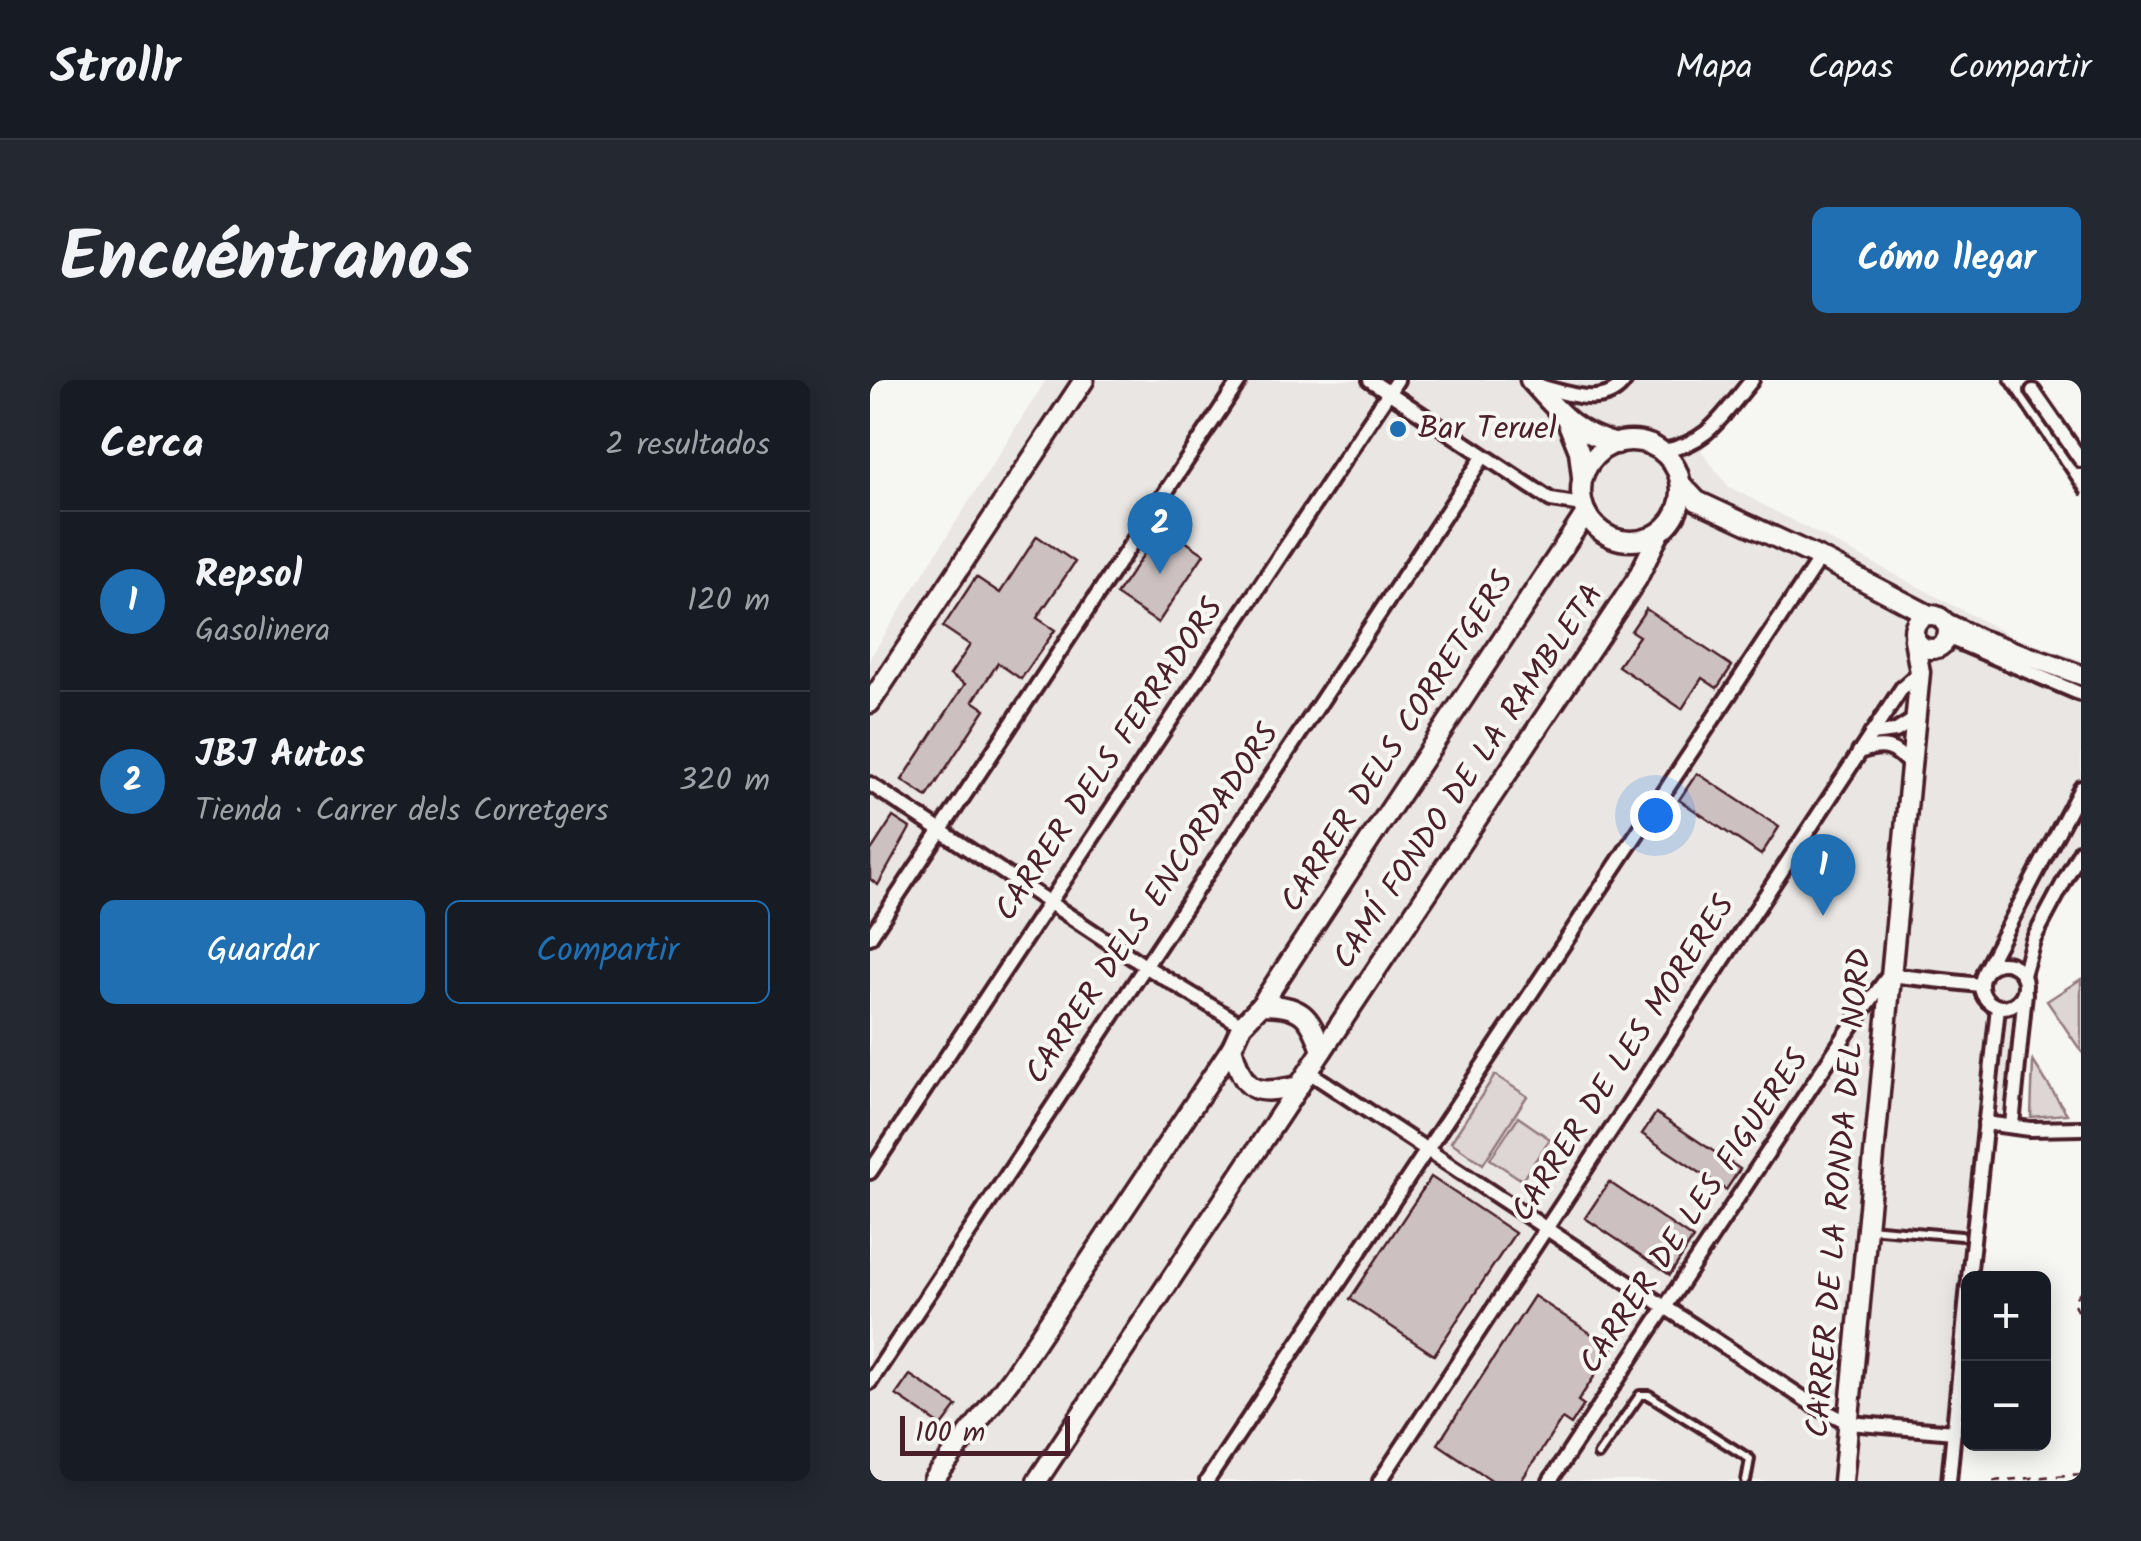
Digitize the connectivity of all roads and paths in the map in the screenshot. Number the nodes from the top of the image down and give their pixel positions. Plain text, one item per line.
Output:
1 (1084, 380) edge
2 (1240, 380) edge
3 (1370, 380) edge
4 (1625, 380) edge
5 (1752, 380) edge
6 (1533, 382) edge
7 (1392, 386) edge
8 (2034, 391) dead end
9 (1567, 421) junction
10 (1617, 444) junction
11 (1662, 452) junction
12 (1483, 457) junction
13 (2081, 460) edge
14 (1582, 477) junction
15 (1682, 484) junction
16 (1584, 509) junction
17 (1721, 510) junction
18 (1665, 528) junction
19 (1820, 558) junction
20 (1884, 591) junction
21 (1936, 618) junction
22 (1914, 636) junction
23 (1979, 638) junction
24 (1945, 644) junction
25 (1920, 672) junction
26 (2081, 675) edge
27 (2081, 694) edge
28 (870, 703) edge
29 (1916, 719) junction
30 (1872, 734) junction
31 (1859, 752) junction
32 (1911, 766) junction
33 (870, 784) edge
34 (2081, 788) edge
35 (941, 831) junction
36 (2081, 850) edge
37 (1049, 902) junction
38 (870, 937) edge
39 (1145, 966) junction
40 (1890, 975) junction
41 (1982, 979) junction
42 (2024, 982) junction
43 (1261, 1005) junction
44 (1998, 1007) junction
45 (1242, 1025) junction
46 (1232, 1047) junction
47 (1322, 1051) junction
48 (1304, 1079) junction
49 (1985, 1123) junction
50 (2012, 1125) junction
51 (2081, 1128) edge
52 (1424, 1151) junction
53 (870, 1172) edge
54 (1866, 1228) junction
55 (1544, 1229) junction
56 (1961, 1236) dead end
57 (1970, 1271) edge
58 (2081, 1291) edge
59 (1664, 1307) junction
60 (2081, 1321) edge
61 (1961, 1361) edge
62 (870, 1382) edge
63 (1848, 1423) junction
64 (1954, 1432) junction
65 (1598, 1455) dead end
66 (2081, 1474) edge
67 (933, 1481) edge
68 (1037, 1481) edge
69 (1207, 1481) edge
70 (1380, 1481) edge
71 (1550, 1481) edge
72 (1746, 1481) edge
73 (1843, 1481) edge
74 (1949, 1481) edge
75 (1994, 1481) edge

1 - 28 street
2 - 35 street
3 - 7 street
4 - 6 street
5 - 11 street
6 - 9 street
7 - 12 street
7 - 37 street, CARRER DELS FERRADORS
8 - 13 street
9 - 10 street
9 - 14 street
10 - 11 street
10 - 14 street
11 - 15 street
12 - 16 street
12 - 39 street, CARRER DELS ENCORDADORS
14 - 16 street
15 - 17 street
15 - 18 street
16 - 18 street
16 - 43 street, CARRER DELS CORRETGERS
17 - 18 street
17 - 19 street
18 - 47 street, CAMÍ FONDO DE LA RAMBLETA
19 - 20 street
19 - 52 street
20 - 21 street
20 - 22 street
21 - 22 street
21 - 23 street
21 - 24 street
22 - 24 street
22 - 25 street, CARRER DE LA RONDA DEL NORD
23 - 24 street
23 - 26 street
24 - 25 street, CARRER DE LA RONDA DEL NORD
24 - 27 street
25 - 29 street, CARRER DE LA RONDA DEL NORD
25 - 30 street, CARRER DE LES MORERES
29 - 30 street
29 - 32 street, CARRER DE LA RONDA DEL NORD
30 - 31 street, CARRER DE LES MORERES
31 - 32 street
31 - 55 street, CARRER DE LES MORERES
32 - 40 street, CARRER DE LA RONDA DEL NORD
33 - 35 street
34 - 41 street
35 - 37 street
35 - 38 street
36 - 42 street
37 - 39 street
37 - 53 street, CARRER DELS FERRADORS
39 - 45 street
39 - 62 street, CARRER DELS ENCORDADORS
40 - 41 street
40 - 54 street, CARRER DE LA RONDA DEL NORD
40 - 59 street, CARRER DE LES FIGUERES
41 - 42 street
41 - 44 street
42 - 44 street
42 - 50 street
43 - 45 street
43 - 47 street
44 - 49 street
45 - 46 street
46 - 48 street
46 - 67 street
47 - 48 street
48 - 52 street
48 - 68 street
49 - 50 street
49 - 57 street
50 - 51 street
52 - 55 street
52 - 69 street
54 - 56 lane
54 - 63 street, CARRER DE LA RONDA DEL NORD
55 - 59 street
55 - 70 street, CARRER DE LES MORERES
58 - 60 path
59 - 63 street
59 - 71 street, CARRER DE LES FIGUERES
61 - 64 street
63 - 64 street
63 - 73 street, CARRER DE LA RONDA DEL NORD
64 - 74 street
65 - 72 lane
66 - 75 path

